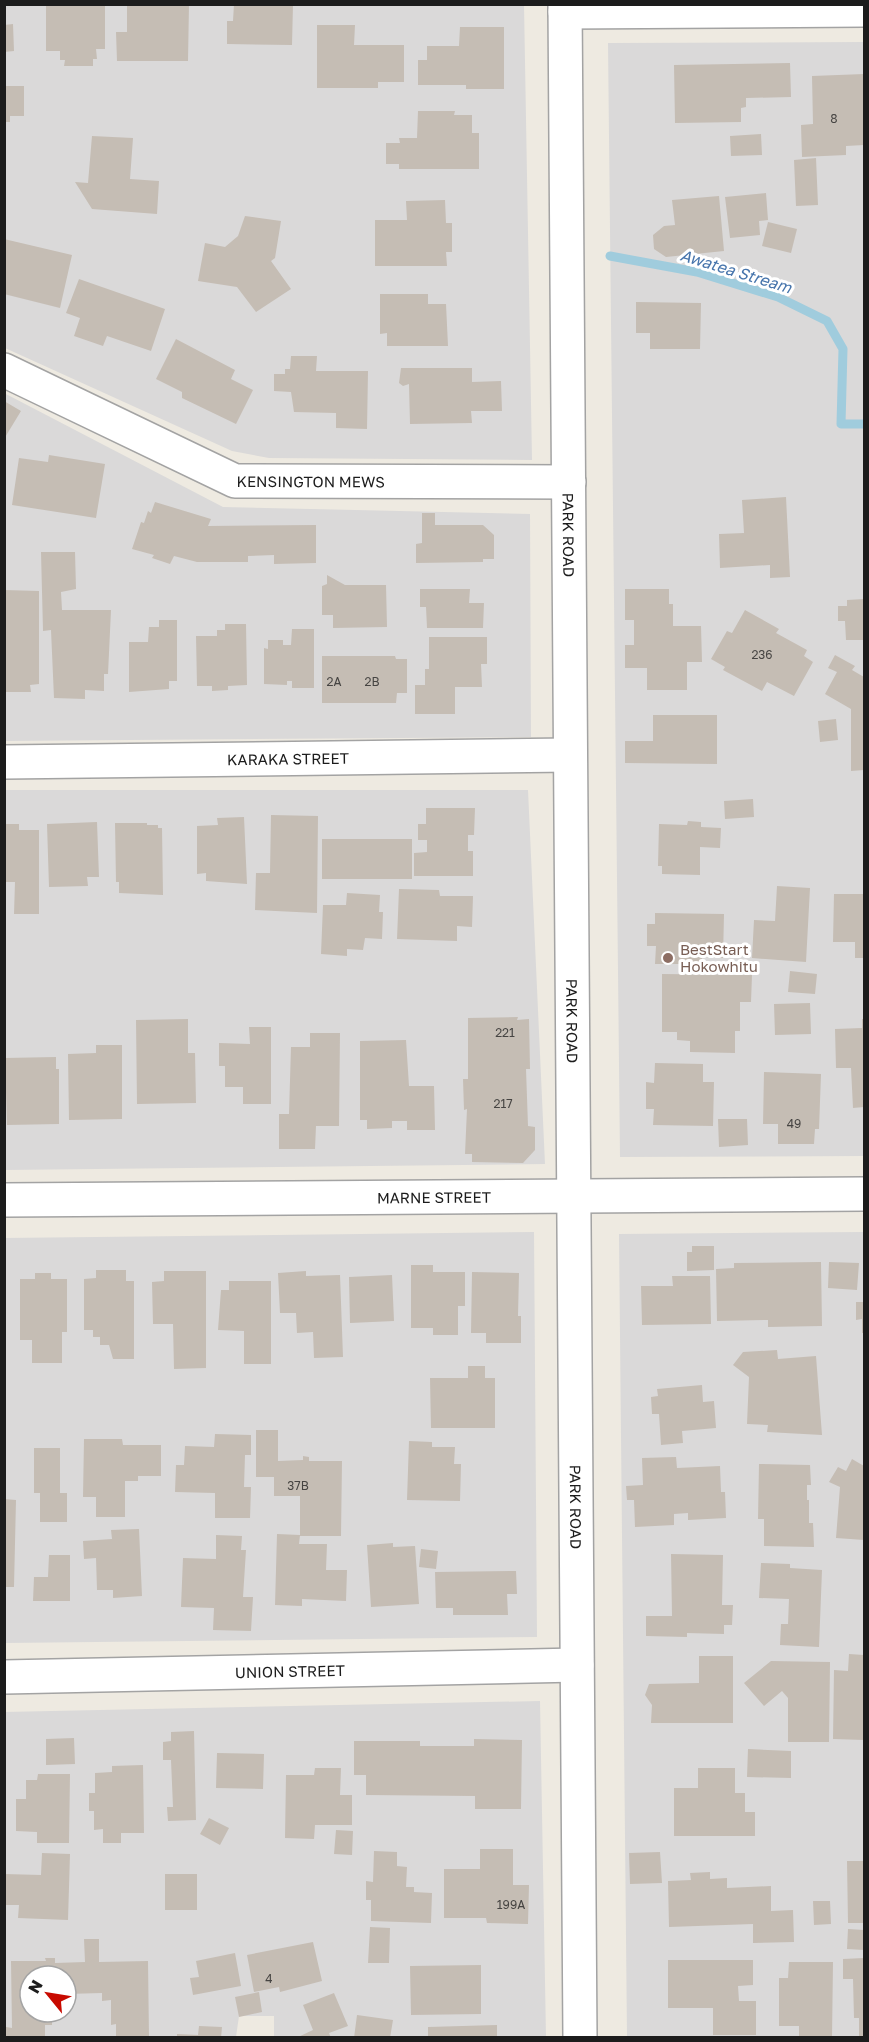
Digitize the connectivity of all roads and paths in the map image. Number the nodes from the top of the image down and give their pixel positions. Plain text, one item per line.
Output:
1 (565, 8) edge
2 (864, 10) edge
3 (4, 370) edge
4 (569, 482) junction
5 (570, 755) junction
6 (4, 762) edge
7 (864, 1194) edge
8 (573, 1197) junction
9 (4, 1200) edge
10 (577, 1665) junction
11 (4, 1677) edge
12 (580, 2037) edge

1 - 2 street
1 - 4 street, PARK ROAD
3 - 4 street, KENSINGTON MEWS
4 - 5 street, PARK ROAD
5 - 6 street, KARAKA STREET
5 - 8 street, PARK ROAD
7 - 8 street, MARNE STREET
8 - 9 street, MARNE STREET
8 - 10 street, PARK ROAD
10 - 11 street, UNION STREET
10 - 12 street, PARK ROAD

